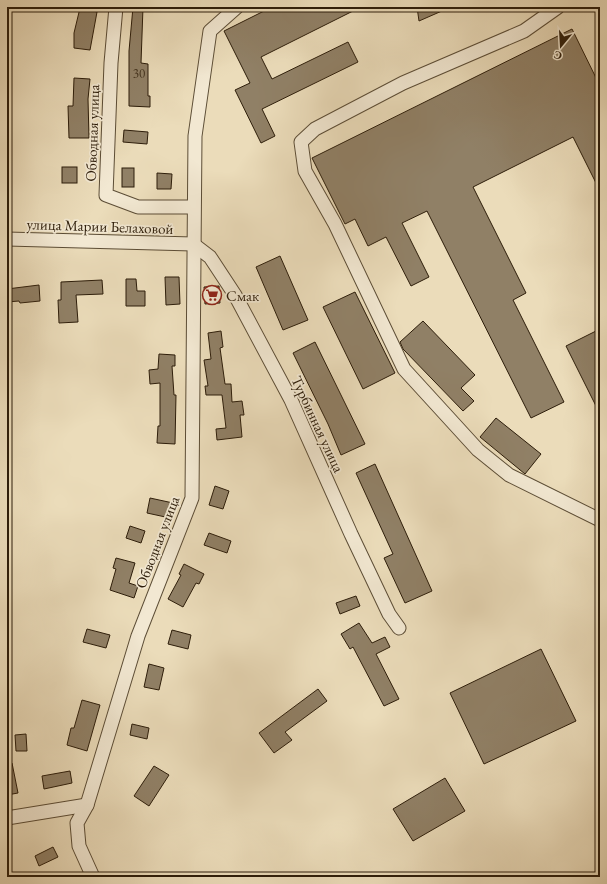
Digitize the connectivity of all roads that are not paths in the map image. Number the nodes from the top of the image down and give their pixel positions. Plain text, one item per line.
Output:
1 (116, 7) edge
2 (237, 7) edge
3 (558, 7) edge
4 (194, 207) junction
5 (7, 239) edge
6 (193, 244) junction
7 (600, 520) edge
8 (399, 628) dead end
9 (87, 805) junction
10 (7, 818) edge
11 (93, 877) edge

1 - 4 street, Обводная улица
2 - 4 street, Обводная улица
3 - 7 street
4 - 6 street, Обводная улица
5 - 6 street, улица Марии Белаховой
6 - 8 street, Турбинная улица
6 - 9 street, Обводная улица
9 - 10 street
9 - 11 street, Обводная улица

